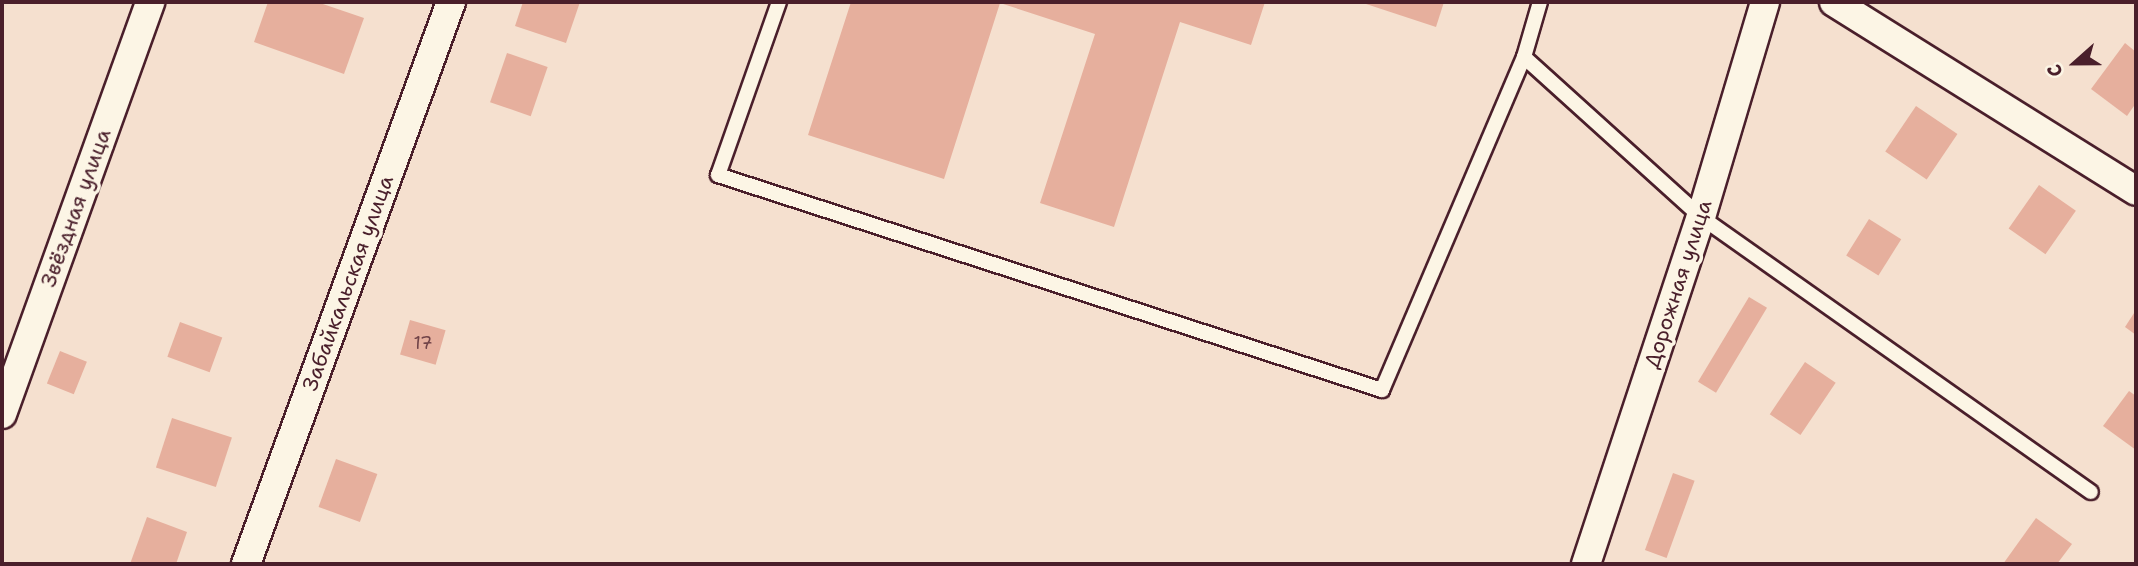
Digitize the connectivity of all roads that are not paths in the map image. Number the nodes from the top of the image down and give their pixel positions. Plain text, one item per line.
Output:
1 (150, 2) edge
2 (451, 2) edge
3 (779, 2) edge
4 (1540, 2) edge
5 (1765, 2) edge
6 (1835, 2) edge
7 (1524, 57) junction
8 (2136, 191) edge
9 (1701, 217) junction
10 (2, 414) edge
11 (2091, 492) dead end
12 (246, 564) edge
13 (1586, 564) edge

1 - 10 street, Звёздная улица
2 - 12 street, Забайкальская улица
3 - 7 lane
4 - 7 lane
5 - 9 street, Дорожная улица
6 - 8 street
7 - 9 lane
9 - 11 lane
9 - 13 street, Дорожная улица

